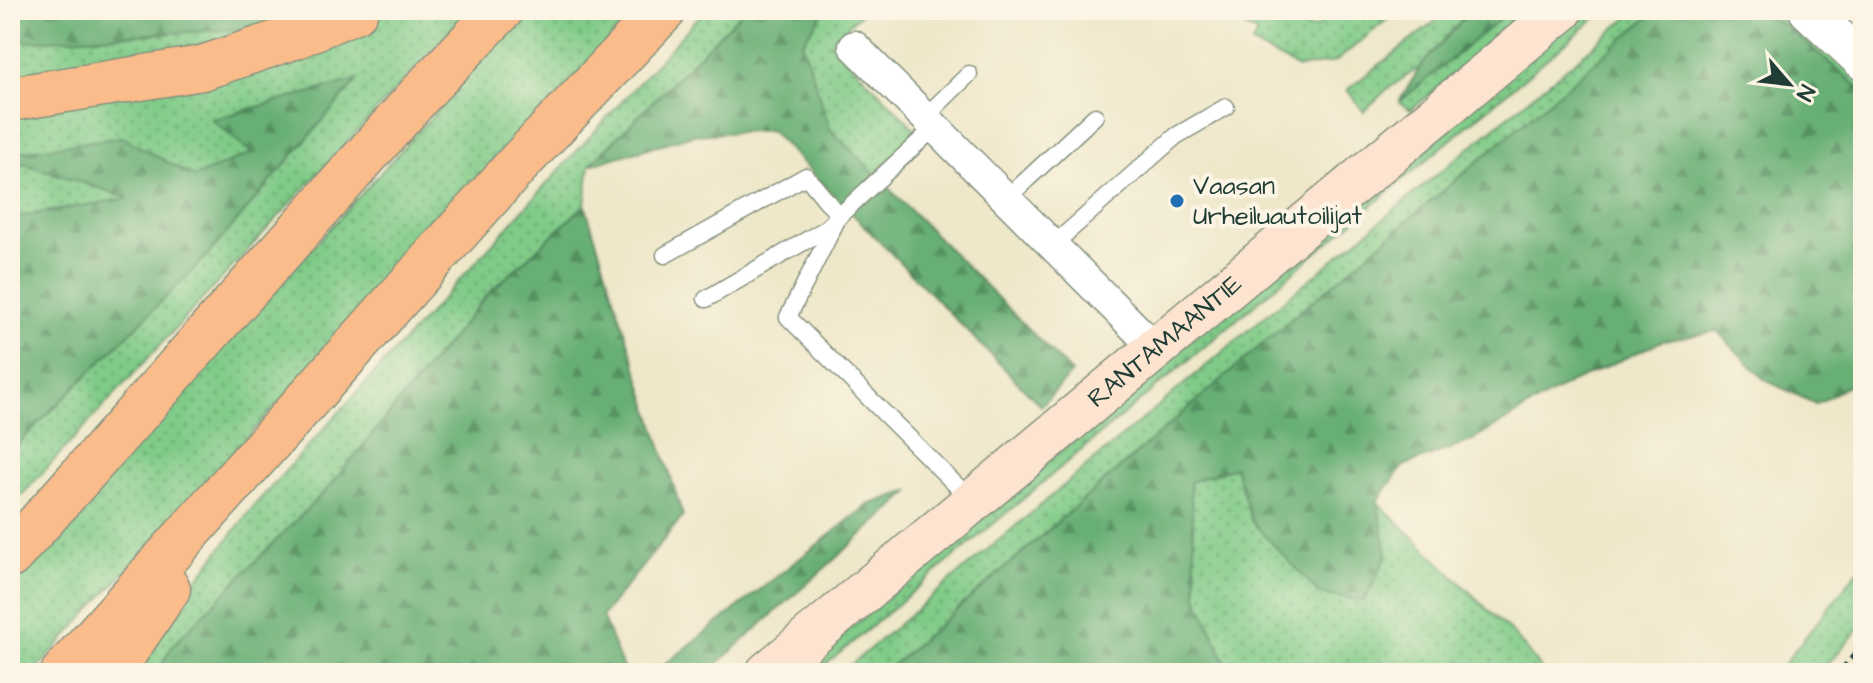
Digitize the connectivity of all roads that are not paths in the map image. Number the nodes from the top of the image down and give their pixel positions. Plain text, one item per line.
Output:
1 (356, 10) edge
2 (501, 10) edge
3 (664, 10) edge
4 (1562, 10) edge
5 (1808, 10) edge
6 (854, 46) dead end
7 (1863, 61) edge
8 (969, 74) dead end
9 (10, 99) edge
10 (1226, 107) dead end
11 (1095, 116) dead end
12 (930, 122) junction
13 (1006, 199) junction
14 (839, 216) junction
15 (1053, 245) junction
16 (665, 255) dead end
17 (706, 299) dead end
18 (1157, 350) junction
19 (974, 503) junction
20 (202, 519) junction
21 (10, 556) edge
22 (63, 673) edge
23 (111, 673) edge
24 (767, 673) edge

1 - 9 highway
2 - 21 highway
3 - 20 highway
4 - 18 main road, RANTAMAANTIE
5 - 7 street
6 - 12 street
8 - 12 lane
10 - 15 lane
11 - 13 lane
12 - 13 street
12 - 14 lane
13 - 15 street
14 - 16 lane
14 - 17 lane
14 - 19 lane
15 - 18 street
18 - 19 main road, RANTAMAANTIE
19 - 24 main road, RANTAMAANTIE
20 - 22 highway
20 - 23 highway

